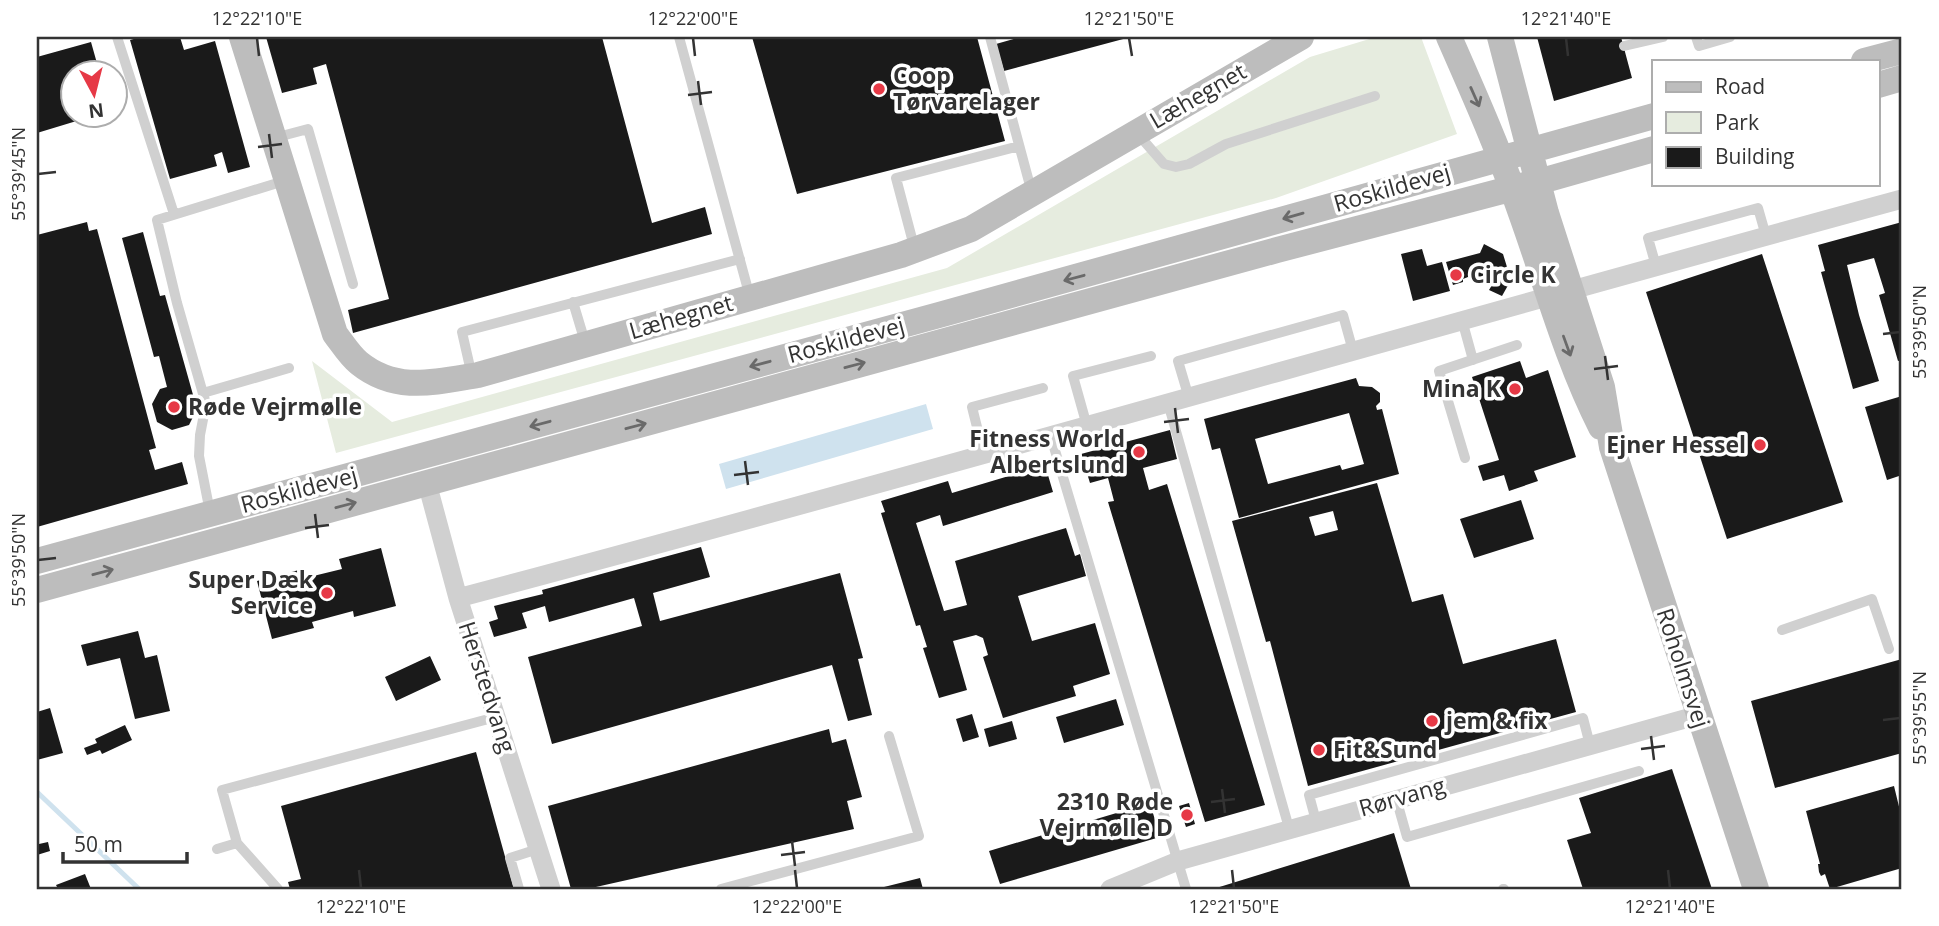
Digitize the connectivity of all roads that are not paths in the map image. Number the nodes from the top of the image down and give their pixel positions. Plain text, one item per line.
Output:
1 (117, 37) edge
2 (242, 37) edge
3 (679, 37) edge
4 (990, 37) edge
5 (1301, 37) edge
6 (1449, 37) edge
7 (1500, 37) edge
8 (1663, 37) edge
9 (1696, 37) edge
10 (1730, 37) edge
11 (1624, 46) dead end
12 (1902, 51) edge
13 (1868, 60) edge
14 (1902, 68) edge
15 (1880, 75) edge
16 (1902, 78) edge
17 (1880, 84) edge
18 (1375, 96) dead end
19 (1652, 117) edge
20 (1652, 131) edge
21 (1136, 133) junction
22 (274, 138) junction
23 (1020, 146) junction
24 (1652, 149) edge
25 (1534, 166) junction
26 (1506, 173) junction
27 (288, 179) junction
28 (1032, 193) junction
29 (1902, 198) edge
30 (174, 214) junction
31 (1766, 236) junction
32 (915, 250) junction
33 (740, 259) junction
34 (1656, 266) junction
35 (353, 284) dead end
36 (1560, 293) junction
37 (750, 298) junction
38 (573, 302) junction
39 (1462, 320) junction
40 (585, 344) junction
41 (1517, 345) dead end
42 (1353, 351) junction
43 (1151, 356) dead end
44 (1473, 360) junction
45 (289, 368) dead end
46 (472, 376) junction
47 (1043, 388) dead end
48 (203, 393) junction
49 (1189, 398) junction
50 (1168, 403) junction
51 (1087, 426) junction
52 (1051, 436) junction
53 (984, 455) junction
54 (1465, 458) dead end
55 (427, 483) junction
56 (211, 514) junction
57 (37, 561) edge
58 (37, 590) edge
59 (458, 598) junction
60 (1782, 630) dead end
61 (1889, 649) dead end
62 (1699, 715) junction
63 (496, 717) junction
64 (889, 736) dead end
65 (1590, 745) junction
66 (1639, 771) dead end
67 (1396, 798) junction
68 (1316, 821) junction
69 (1289, 828) junction
70 (237, 843) junction
71 (218, 849) dead end
72 (538, 849) junction
73 (1178, 861) junction
74 (278, 889) edge
75 (519, 889) edge
76 (551, 889) edge
77 (721, 889) edge
78 (1110, 889) edge
79 (1186, 889) edge
80 (1756, 889) edge

1 - 30 lane
2 - 22 main road, Læhegnet
3 - 33 lane
4 - 23 lane
5 - 21 main road, Læhegnet
6 -> 26 main road, Roholmsvej
7 - 25 main road, Roholmsvej
8 - 11 lane
9 - 10 lane
12 - 13 main road
14 - 15 main road
16 - 17 main road
18 - 21 lane
19 - 25 main road, Roskildevej
20 - 25 main road
21 - 28 main road, Læhegnet
22 - 27 main road, Læhegnet
22 - 35 lane
23 - 28 lane
23 - 32 lane
24 - 25 main road, Roskildevej
25 - 26 main road, Roskildevej
25 - 36 main road, Roholmsvej
26 - 36 main road, Roholmsvej
55 -> 26 main road, Roskildevej
26 -> 56 main road, Roskildevej
27 - 30 lane
27 - 46 main road, Læhegnet
28 - 32 main road, Læhegnet
29 - 31 street
30 - 48 lane
31 - 34 street
31 - 34 lane
32 - 37 main road, Læhegnet
33 - 37 lane
33 - 38 lane
34 - 36 street
36 - 39 street
36 - 62 main road, Roholmsvej
37 - 40 main road, Læhegnet
38 - 40 lane
38 - 46 lane
39 - 42 street
39 - 44 lane
40 - 46 main road, Læhegnet
41 - 44 lane
42 - 49 street
42 - 49 lane
43 - 51 lane
44 - 54 lane
45 - 48 lane
47 - 53 lane
48 - 56 lane
49 - 50 street
50 - 51 street
50 - 69 lane
51 - 52 street
52 - 53 street
52 - 73 lane
53 - 59 street
58 -> 55 main road, Roskildevej
55 - 59 street, Herstedvang
56 - 57 main road, Roskildevej
59 - 63 street, Herstedvang
60 - 61 lane
62 - 65 street, Rørvang
62 - 80 main road, Roholmsvej
63 - 70 lane
63 - 72 street, Herstedvang
64 - 77 lane
65 - 67 street, Rørvang
65 - 68 lane
66 - 67 lane
67 - 68 street, Rørvang
68 - 69 street, Rørvang
69 - 73 street, Rørvang
70 - 71 lane
70 - 74 lane
72 - 75 lane
72 - 76 street, Herstedvang
73 - 78 street, Rørvang
73 - 79 lane

